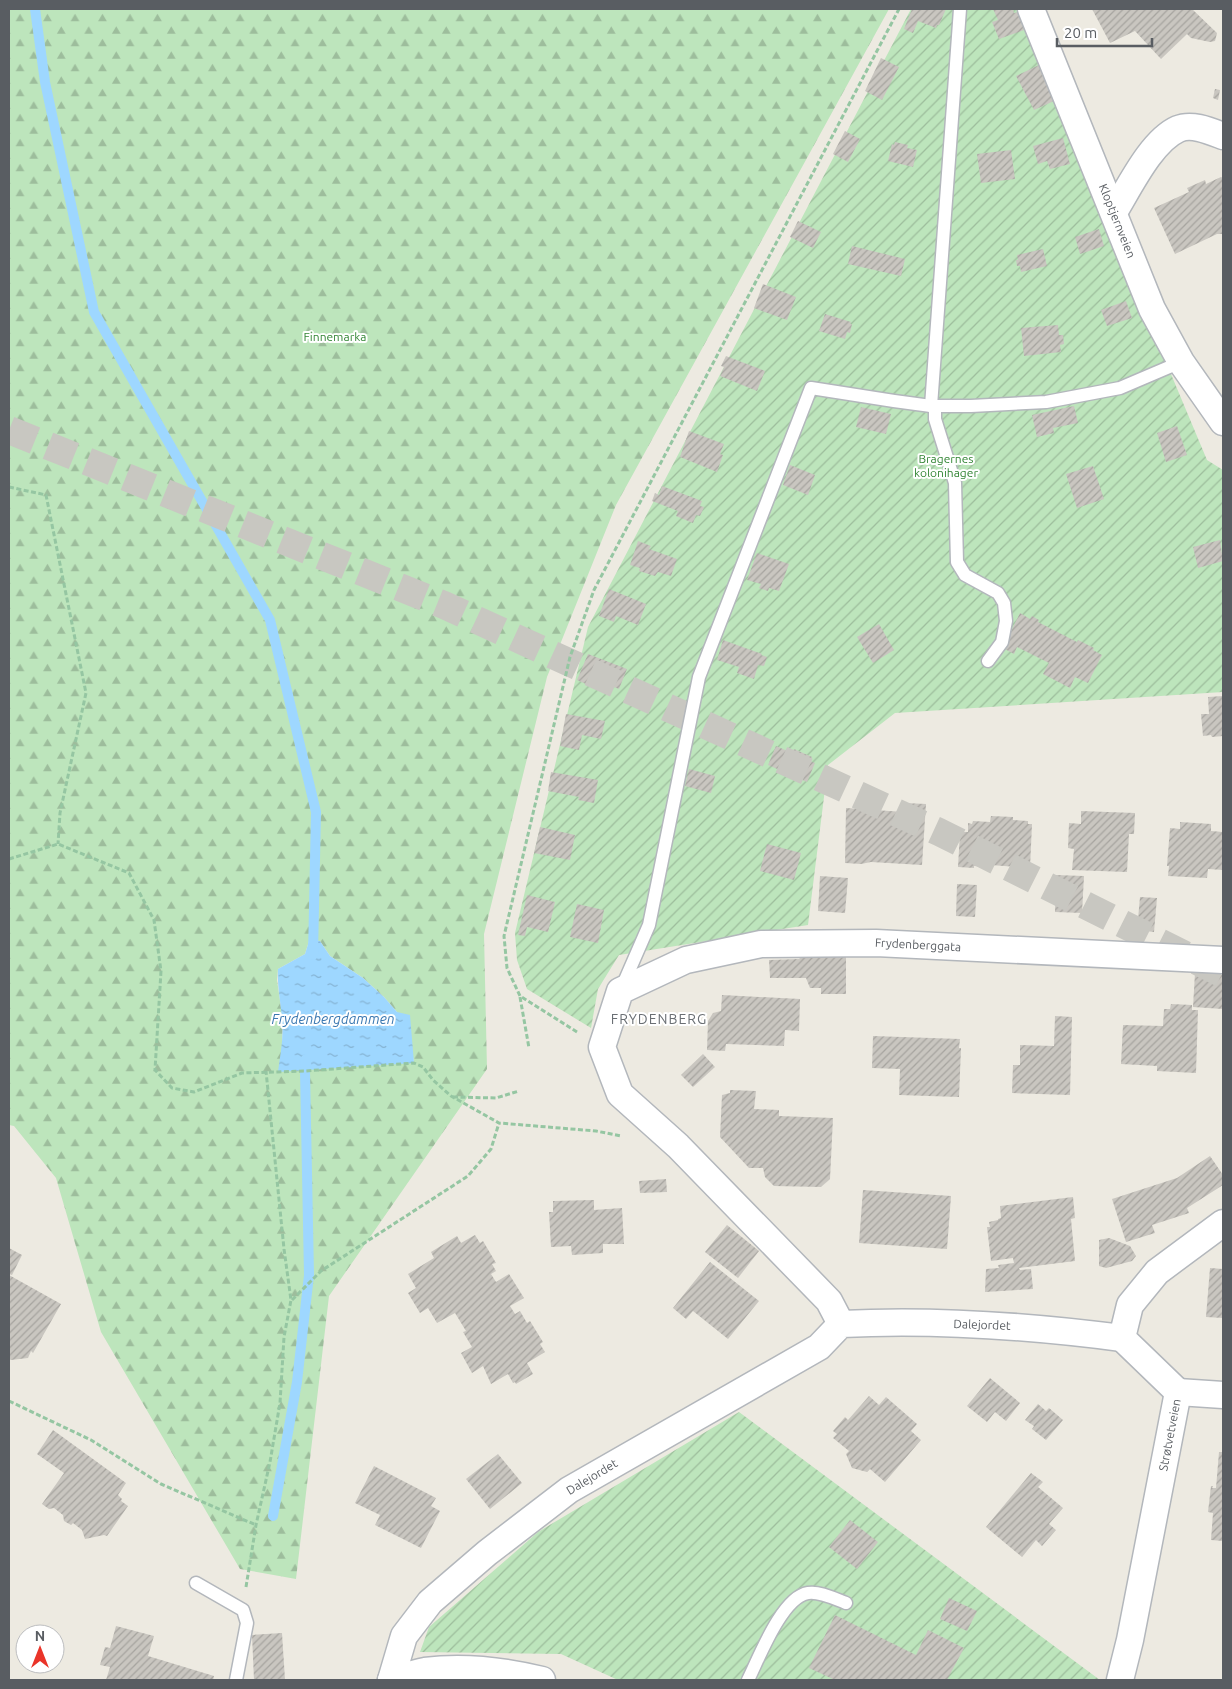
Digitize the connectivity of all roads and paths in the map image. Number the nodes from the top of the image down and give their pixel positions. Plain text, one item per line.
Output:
1 (899, 9) edge
2 (960, 9) edge
3 (1032, 9) edge
4 (1223, 136) edge
5 (1114, 212) junction
6 (1181, 362) junction
7 (933, 406) junction
8 (1223, 422) edge
9 (9, 487) edge
10 (988, 661) dead end
11 (58, 844) junction
12 (9, 859) edge
13 (1223, 960) edge
14 (620, 991) junction
15 (520, 996) junction
16 (529, 1048) dead end
17 (602, 1048) junction
18 (266, 1071) junction
19 (519, 1091) dead end
20 (451, 1096) junction
21 (499, 1122) junction
22 (624, 1136) dead end
23 (1223, 1223) edge
24 (291, 1300) junction
25 (841, 1324) junction
26 (1122, 1338) junction
27 (1178, 1392) junction
28 (1223, 1395) edge
29 (9, 1401) edge
30 (256, 1525) junction
31 (196, 1583) dead end
32 (846, 1603) dead end
33 (243, 1610) junction
34 (236, 1680) edge
35 (391, 1680) edge
36 (542, 1680) edge
37 (748, 1680) edge
38 (1120, 1680) edge

1 - 15 path
2 - 7 lane
3 - 5 street, Kloptjernveien
4 - 5 street
5 - 6 street, Kloptjernveien
6 - 7 lane
6 - 8 street, Kloptjernveien
7 - 10 lane
7 - 14 lane
9 - 11 path
11 - 12 path
11 - 18 path
13 - 14 street, Frydenberggata
14 - 17 street
15 - 16 path
15 - 17 path
17 - 25 street
18 - 20 path
18 - 24 path
19 - 20 path
20 - 21 path
21 - 22 path
21 - 24 path
23 - 26 street
24 - 30 path
25 - 26 street, Dalejordet
25 - 35 street, Dalejordet
26 - 27 street, Strøtvetveien
27 - 28 street
27 - 38 street, Strøtvetveien
29 - 30 path
30 - 33 path
31 - 33 lane
32 - 37 lane
33 - 34 lane
35 - 36 street

